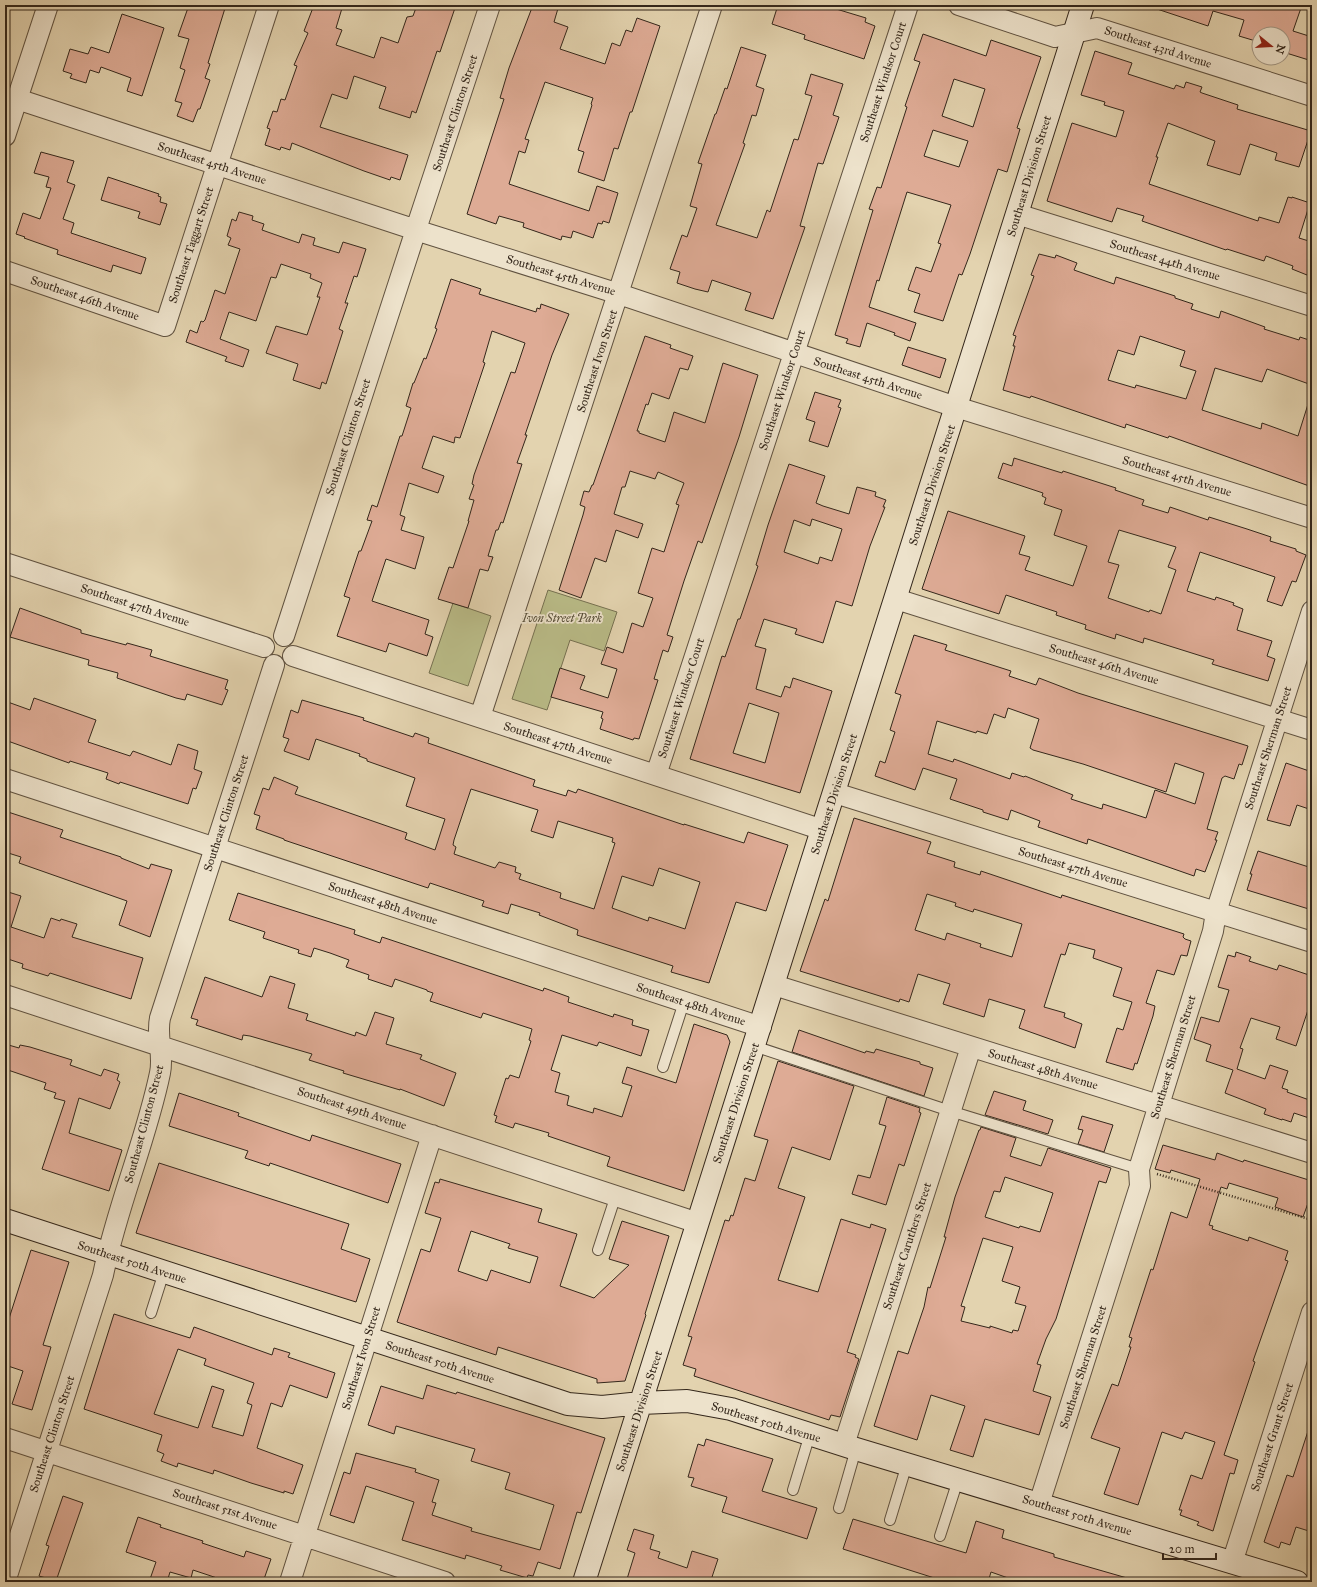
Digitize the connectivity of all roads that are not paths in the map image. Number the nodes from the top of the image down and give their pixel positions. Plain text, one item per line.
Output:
1 (48, 5) edge
2 (269, 5) edge
3 (490, 5) edge
4 (712, 5) edge
5 (908, 5) edge
6 (958, 5) edge
7 (1083, 5) edge
8 (1074, 32) junction
9 (1312, 96) edge
10 (17, 99) junction
11 (5, 136) edge
12 (217, 164) junction
13 (1017, 214) junction
14 (416, 230) junction
15 (5, 271) edge
16 (619, 294) junction
17 (1312, 306) edge
18 (166, 326) joint
19 (794, 354) junction
20 (956, 407) junction
21 (1312, 518) edge
22 (5, 563) edge
23 (896, 599) junction
24 (1312, 611) edge
25 (284, 636) junction
26 (264, 647) junction
27 (293, 656) junction
28 (274, 665) junction
29 (480, 717) junction
30 (1277, 719) junction
31 (1312, 730) edge
32 (656, 775) junction
33 (5, 779) edge
34 (835, 793) junction
35 (823, 830) junction
36 (215, 848) junction
37 (1216, 912) junction
38 (1312, 942) edge
39 (774, 985) junction
40 (5, 995) edge
41 (684, 1002) junction
42 (757, 1036) junction
43 (160, 1045) junction
44 (971, 1047) junction
45 (663, 1067) dead end
46 (1158, 1105) junction
47 (950, 1111) junction
48 (432, 1135) junction
49 (1312, 1153) edge
50 (1139, 1168) junction
51 (616, 1195) junction
52 (5, 1220) edge
53 (698, 1223) junction
54 (598, 1250) dead end
55 (107, 1253) junction
56 (164, 1272) junction
57 (1312, 1312) edge
58 (151, 1313) dead end
59 (368, 1338) junction
60 (641, 1403) junction
61 (810, 1434) junction
62 (5, 1438) edge
63 (850, 1447) junction
64 (46, 1451) junction
65 (907, 1464) junction
66 (958, 1480) junction
67 (793, 1490) dead end
68 (1039, 1504) junction
69 (839, 1508) dead end
70 (890, 1520) dead end
71 (305, 1535) junction
72 (940, 1536) dead end
73 (1232, 1563) junction
74 (5, 1582) edge
75 (290, 1582) edge
76 (445, 1582) edge
77 (584, 1582) edge
78 (1297, 1582) edge

1 - 10 street
2 - 12 street, Southeast Taggart Street
3 - 14 street, Southeast Clinton Street
4 - 16 street, Southeast Ivon Street
5 - 19 street, Southeast Windsor Court
6 - 8 street, Southeast 43rd Avenue
7 - 8 main road, Southeast Division Street
8 - 9 street, Southeast 43rd Avenue
8 - 13 main road, Southeast Division Street
10 - 11 street
10 - 12 street, Southeast 45th Avenue
12 - 14 street, Southeast 45th Avenue
12 - 18 street, Southeast Taggart Street
13 - 17 street, Southeast 44th Avenue
13 - 20 main road, Southeast Division Street
14 - 16 street, Southeast 45th Avenue
14 - 25 street, Southeast Clinton Street
15 - 18 street, Southeast 46th Avenue
16 - 19 street, Southeast 45th Avenue
16 - 29 street, Southeast Ivon Street
19 - 20 street, Southeast 45th Avenue
19 - 32 street, Southeast Windsor Court
20 - 21 street, Southeast 45th Avenue
20 - 23 main road, Southeast Division Street
22 - 26 street, Southeast 47th Avenue
23 - 30 street, Southeast 46th Avenue
23 - 34 main road, Southeast Division Street
24 - 30 street, Southeast Sherman Street
25 - 26 street
25 - 27 street
26 - 28 street
27 - 28 street
27 - 29 street, Southeast 47th Avenue
28 - 36 street, Southeast Clinton Street
29 - 32 street, Southeast 47th Avenue
30 - 31 street, Southeast 46th Avenue
30 - 37 street, Southeast Sherman Street
32 - 35 street, Southeast 47th Avenue
33 - 36 street, Southeast 48th Avenue
34 - 35 main road, Southeast Division Street
34 - 37 street, Southeast 47th Avenue
35 - 39 main road, Southeast Division Street
36 - 41 street, Southeast 48th Avenue
36 - 43 street, Southeast Clinton Street
37 - 38 street, Southeast 47th Avenue
37 - 46 street, Southeast Sherman Street
39 - 42 main road, Southeast Division Street
39 - 44 street, Southeast 48th Avenue
40 - 43 street, Southeast 49th Avenue
41 - 42 street, Southeast 48th Avenue
41 - 45 lane
42 - 47 lane
42 - 53 main road, Southeast Division Street
43 - 48 street, Southeast 49th Avenue
43 - 55 street, Southeast Clinton Street
44 - 46 street, Southeast 48th Avenue
44 - 47 street, Southeast Caruthers Street
46 - 49 street, Southeast 48th Avenue
46 - 50 street, Southeast Sherman Street
47 - 50 lane
47 - 63 street, Southeast Caruthers Street
48 - 51 street, Southeast 49th Avenue
48 - 59 street, Southeast Ivon Street
50 - 68 street, Southeast Sherman Street
51 - 53 street, Southeast 49th Avenue
51 - 54 lane
52 - 55 main road, Southeast 50th Avenue
53 - 60 main road, Southeast Division Street
55 - 56 main road, Southeast 50th Avenue
55 - 64 street, Southeast Clinton Street
56 - 58 lane
56 - 59 main road, Southeast 50th Avenue
57 - 73 street, Southeast Grant Street
59 - 60 main road, Southeast 50th Avenue
59 - 71 street, Southeast Ivon Street
60 - 61 main road, Southeast 50th Avenue
60 - 77 main road, Southeast Division Street
61 - 63 main road, Southeast 50th Avenue
61 - 67 lane
62 - 64 street, Southeast 51st Avenue
63 - 65 main road, Southeast 50th Avenue
63 - 69 lane
64 - 71 street, Southeast 51st Avenue
64 - 74 street, Southeast Clinton Street
65 - 66 main road, Southeast 50th Avenue
65 - 70 lane
66 - 68 main road, Southeast 50th Avenue
66 - 72 lane
68 - 73 main road, Southeast 50th Avenue
71 - 75 street, Southeast Ivon Street
71 - 76 street, Southeast 51st Avenue
73 - 78 main road, Southeast 50th Avenue

